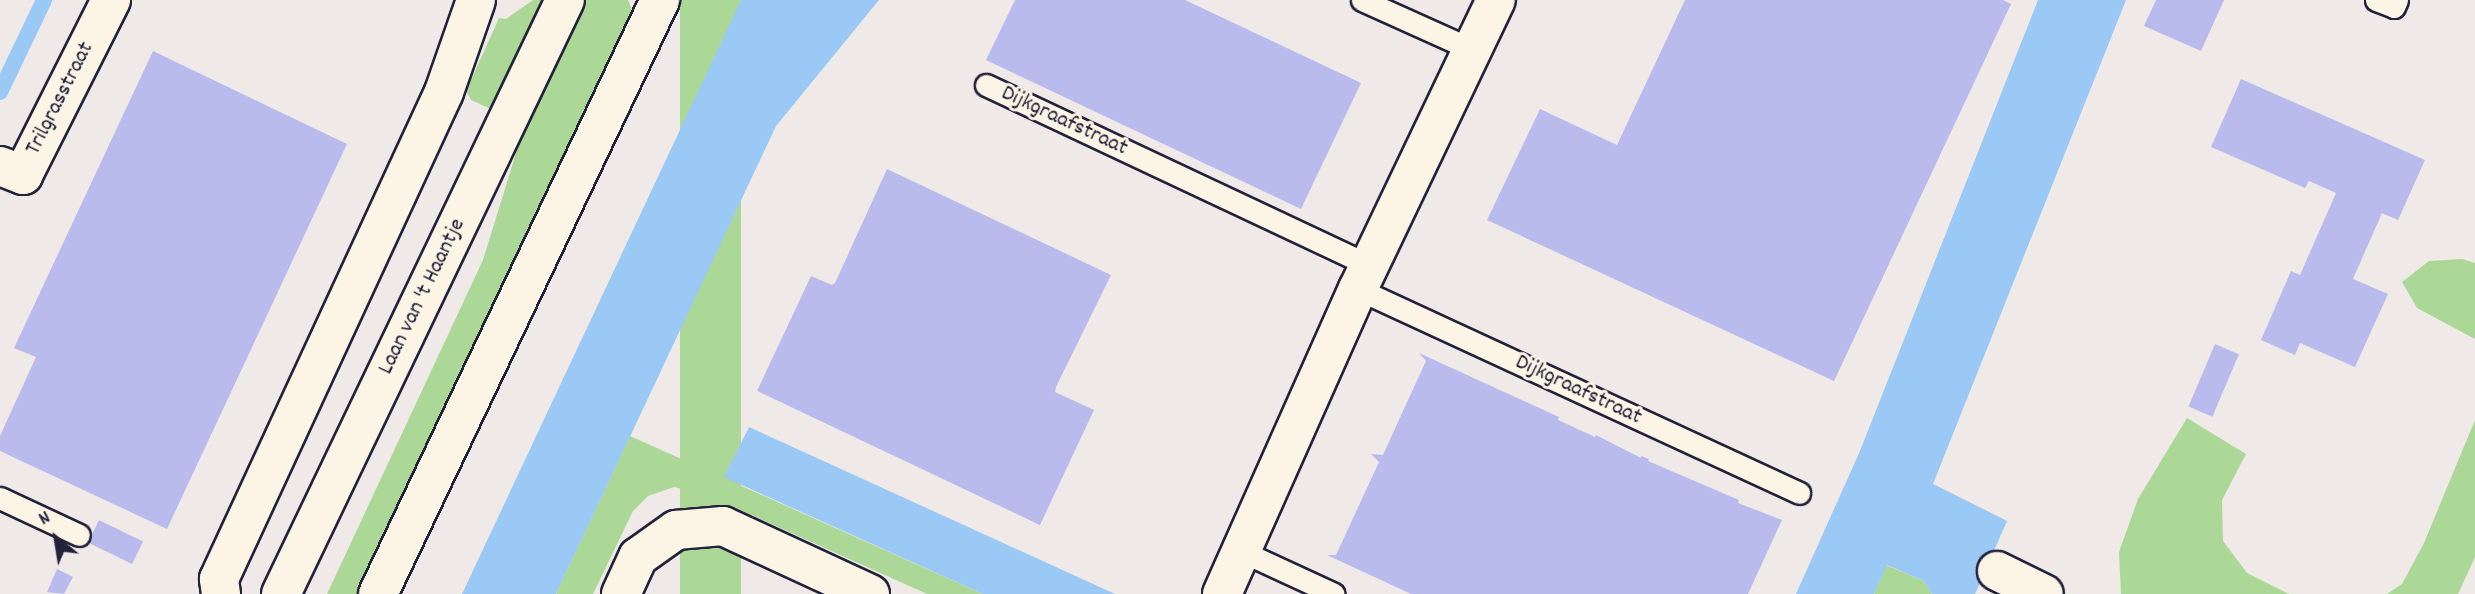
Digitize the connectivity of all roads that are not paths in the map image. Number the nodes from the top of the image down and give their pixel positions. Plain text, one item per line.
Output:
1 (111, 0) edge
2 (565, 0) edge
3 (660, 0) edge
4 (1362, 0) edge
5 (1496, 0) edge
6 (2376, 0) edge
7 (2397, 0) edge
8 (477, 1) edge
9 (1472, 50) junction
10 (986, 86) dead end
11 (0, 166) edge
12 (1363, 277) junction
13 (1798, 493) dead end
14 (0, 498) edge
15 (79, 535) dead end
16 (1241, 551) junction
17 (1997, 571) dead end
18 (221, 594) edge
19 (281, 594) edge
20 (378, 594) edge
21 (621, 594) edge
22 (870, 594) edge
23 (1222, 594) edge
24 (1334, 594) edge
25 (2044, 594) edge

1 - 11 street, Trilgrasstraat
2 - 19 street, Laan van 't Haantje
3 - 20 street
4 - 9 lane
5 - 9 street
6 - 7 lane
8 - 18 street
9 - 12 street
10 - 12 lane, Dijkgraafstraat
12 - 13 lane, Dijkgraafstraat
12 - 16 street
14 - 15 lane
16 - 23 street
16 - 24 lane
17 - 25 street
21 - 22 street

